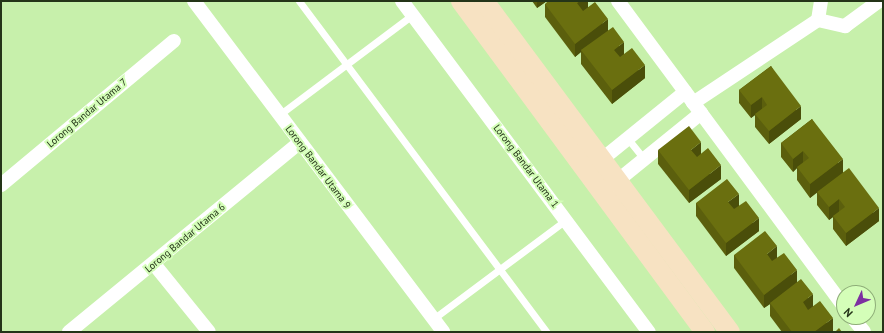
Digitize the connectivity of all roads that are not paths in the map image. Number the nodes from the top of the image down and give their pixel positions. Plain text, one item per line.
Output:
1 (194, 1) edge
2 (299, 1) edge
3 (402, 1) edge
4 (461, 1) edge
5 (484, 1) edge
6 (618, 1) edge
7 (821, 1) edge
8 (879, 1) edge
9 (412, 15) junction
10 (818, 20) junction
11 (174, 41) dead end
12 (346, 64) junction
13 (693, 103) junction
14 (279, 115) junction
15 (628, 139) junction
16 (300, 142) junction
17 (644, 160) junction
18 (595, 165) junction
19 (1, 185) edge
20 (610, 187) junction
21 (566, 220) junction
22 (154, 264) junction
23 (500, 269) junction
24 (836, 295) edge
25 (433, 319) junction
26 (69, 332) edge
27 (209, 332) edge
28 (443, 332) edge
29 (547, 332) edge
30 (649, 332) edge
31 (705, 332) edge
32 (730, 332) edge

1 - 14 street, Lorong Bandar Utama 9
2 - 12 lane
3 - 9 street, Lorong Bandar Utama 1
4 - 18 street
5 - 18 street
6 - 13 street
7 - 10 street
8 - 10 street
9 - 12 lane
9 - 21 street, Lorong Bandar Utama 1
10 - 13 street
11 - 19 street, Lorong Bandar Utama 7
12 - 14 lane
12 - 23 lane
13 - 15 street
13 - 17 street
13 - 24 street
14 - 16 street, Lorong Bandar Utama 9
15 - 17 lane
15 - 18 street
16 - 22 street, Lorong Bandar Utama 6
16 - 25 street, Lorong Bandar Utama 9
17 - 20 street
18 - 20 street
20 - 31 street
20 - 32 street
21 - 23 lane
21 - 30 street, Lorong Bandar Utama 1
22 - 26 street, Lorong Bandar Utama 6
22 - 27 street
23 - 25 lane
23 - 29 lane
25 - 28 street, Lorong Bandar Utama 9

